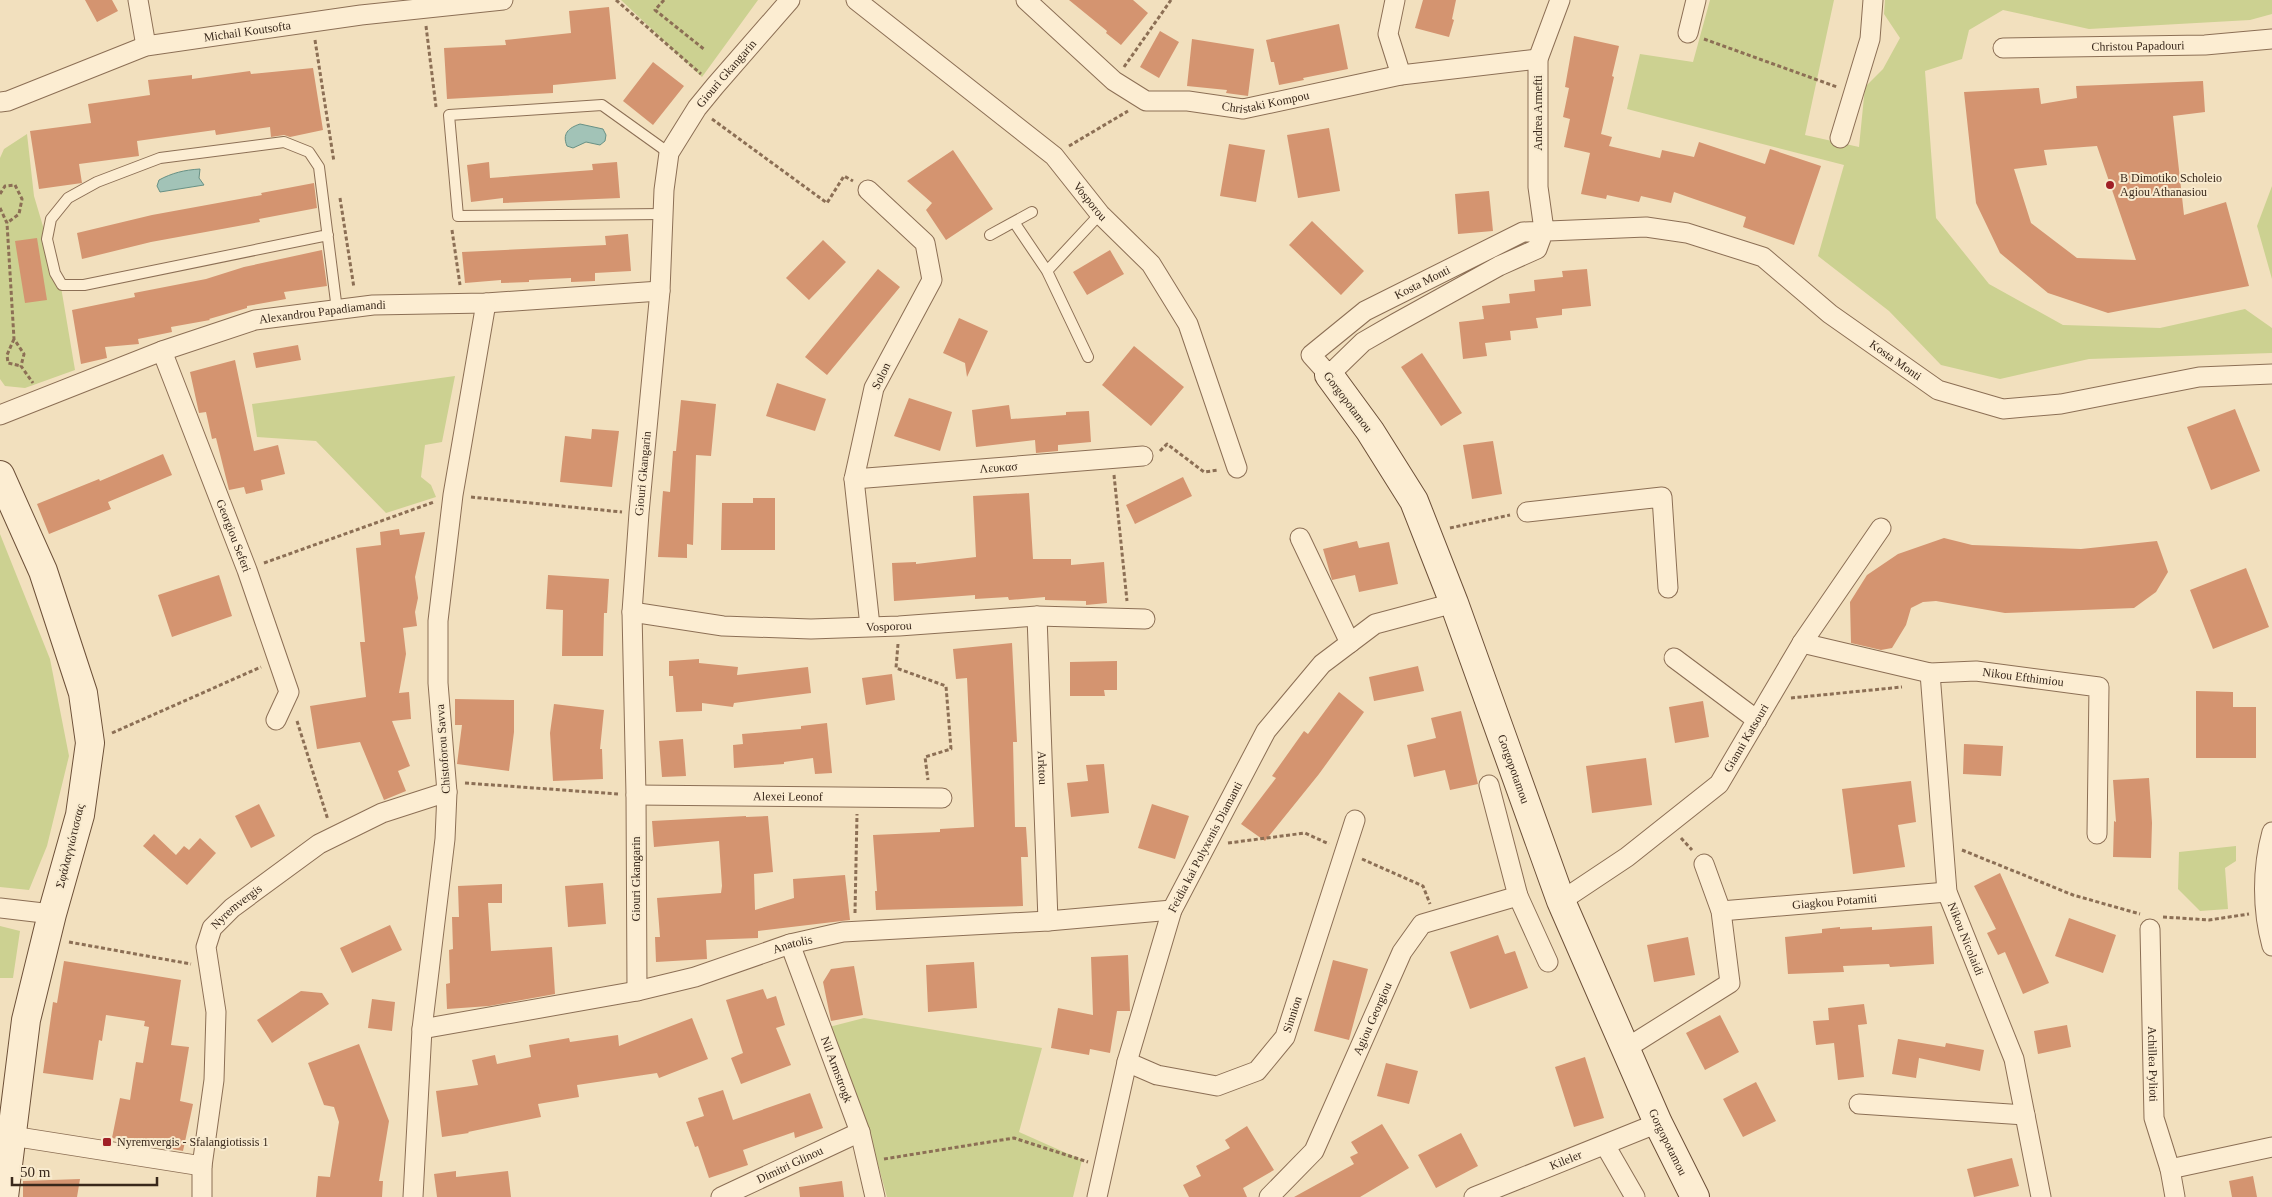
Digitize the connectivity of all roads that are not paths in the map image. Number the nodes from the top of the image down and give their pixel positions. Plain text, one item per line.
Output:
1 (138, 0) edge
2 (503, 0) edge
3 (790, 0) edge
4 (856, 0) edge
5 (1026, 0) edge
6 (1395, 0) edge
7 (1560, 0) edge
8 (1696, 0) edge
9 (1873, 0) edge
10 (428, 4) edge
11 (1688, 33) road end
12 (2272, 39) edge
13 (146, 46) junction
14 (2003, 48) dead end
15 (1538, 59) junction
16 (1401, 75) junction
17 (0, 102) edge
18 (1840, 138) dead end
19 (669, 153) junction
20 (868, 190) road end
21 (1032, 212) dead end
22 (663, 214) junction
23 (1100, 214) junction
24 (1014, 222) junction
25 (1544, 230) junction
26 (328, 235) junction
27 (990, 235) dead end
28 (1047, 271) junction
29 (660, 291) junction
30 (486, 303) junction
31 (337, 310) junction
32 (162, 352) junction
33 (1088, 357) dead end
34 (1320, 365) junction
35 (2272, 374) edge
36 (0, 415) edge
37 (1142, 456) road end
38 (1237, 468) road end
39 (0, 475) edge
40 (854, 479) junction
41 (1527, 512) road end
42 (1881, 528) dead end
43 (1300, 538) dead end
44 (1668, 588) dead end
45 (1454, 603) junction
46 (632, 612) junction
47 (1037, 616) junction
48 (1137, 619) road end
49 (870, 626) junction
50 (1350, 643) junction
51 (1802, 644) junction
52 (1674, 658) dead end
53 (1930, 679) junction
54 (276, 720) dead end
55 (1757, 720) junction
56 (1489, 785) dead end
57 (446, 787) junction
58 (636, 795) junction
59 (936, 798) road end
60 (1355, 820) dead end
61 (2272, 832) edge
62 (2097, 834) dead end
63 (1704, 864) road end
64 (1947, 892) junction
65 (1518, 896) junction
66 (1560, 901) junction
67 (0, 908) edge
68 (1172, 910) junction
69 (1721, 911) junction
70 (2150, 920) road end
71 (1048, 921) junction
72 (49, 926) junction
73 (790, 944) junction
74 (2272, 946) edge
75 (1548, 962) dead end
76 (636, 991) junction
77 (422, 1029) junction
78 (1625, 1049) junction
79 (1127, 1062) junction
80 (1859, 1104) dead end
81 (2025, 1115) junction
82 (1658, 1123) junction
83 (860, 1132) junction
84 (12, 1136) junction
85 (1605, 1145) junction
86 (2272, 1147) edge
87 (202, 1166) junction
88 (2170, 1169) junction
89 (4, 1197) edge
90 (202, 1197) edge
91 (413, 1197) edge
92 (721, 1197) edge
93 (875, 1197) edge
94 (1097, 1197) edge
95 (1269, 1197) edge
96 (1474, 1197) edge
97 (1635, 1197) edge
98 (1695, 1197) edge
99 (2041, 1197) edge
100 (2175, 1197) edge

1 - 13 street
2 - 10 street, Michail Koutsofta
3 - 19 street, Giouri Gkangarin
4 - 23 street, Vosporou
5 - 16 street, Christaki Kompou
6 - 16 street
7 - 15 street, Andrea Armefti
8 - 11 street
9 - 18 street
10 - 13 street, Michail Koutsofta
12 - 14 street, Christou Papadouri
13 - 17 street, Michail Koutsofta
15 - 16 street, Christaki Kompou
15 - 25 street, Andrea Armefti
19 - 22 street, Giouri Gkangarin
19 - 22 lane
20 - 40 street, Solon
21 - 24 lane
22 - 29 street, Giouri Gkangarin
23 - 28 lane
23 - 38 street, Vosporou
24 - 27 lane
24 - 28 lane
25 - 34 street, Kosta Monti
25 - 34 street, Kosta Monti
25 - 35 street, Kosta Monti
26 - 26 lane
26 - 31 lane
28 - 33 lane
29 - 30 street, Alexandrou Papadiamandi
29 - 46 street, Giouri Gkangarin
30 - 31 street, Alexandrou Papadiamandi
30 - 57 street, Chistoforou Savva
31 - 32 street, Alexandrou Papadiamandi
32 - 36 street, Alexandrou Papadiamandi
32 - 54 street, Georgiou Seferi
34 - 45 street, Gorgopotamou
37 - 40 street, Λευκασ
39 - 72 street, Σφάλαγγιώτισσας
40 - 49 street, Solon
41 - 44 street
42 - 51 street, Gianni Katsouri
43 - 50 street
45 - 50 street, Feidia kai Polyxenis Diamanti
45 - 66 street, Gorgopotamou
46 - 49 street, Vosporou
46 - 58 street, Giouri Gkangarin
47 - 48 street, Vosporou
47 - 49 street, Vosporou
47 - 71 street, Arktou
50 - 68 street, Feidia kai Polyxenis Diamanti
51 - 53 street, Nikou Efthimiou
51 - 55 street, Gianni Katsouri
52 - 55 street
53 - 62 street, Nikou Efthimiou
53 - 64 street, Nikou Nicolaidi
55 - 66 street, Gianni Katsouri
56 - 65 street
57 - 77 street, Chistoforou Savva
57 - 87 street, Nyremvergis
58 - 59 street, Alexei Leonof
58 - 76 street, Giouri Gkangarin
60 - 79 street, Sinnion
61 - 74 street
63 - 69 street
64 - 69 street, Giagkou Potamiti
64 - 81 street, Nikou Nicolaidi
65 - 75 street
65 - 95 street, Agiou Georgiou
66 - 78 street, Gorgopotamou
67 - 72 street
68 - 71 street, Anatolis
68 - 79 street, Feidia kai Polyxenis Diamanti
69 - 78 street
70 - 88 street, Achillea Pylioti
71 - 73 street, Anatolis
72 - 84 street, Σφάλαγγιώτισσας
73 - 76 street, Anatolis
73 - 83 street, Nil Armstrogk
76 - 77 street, Anatolis
77 - 91 street, Chistoforou Savva
78 - 82 street, Gorgopotamou
79 - 94 street, Feidia kai Polyxenis Diamanti
80 - 81 street
81 - 99 street, Nikou Nicolaidi
82 - 85 street, Kileler
82 - 98 street, Gorgopotamou
83 - 92 street, Dimitri Glinou
83 - 93 street, Nil Armstrogk
84 - 87 street
84 - 89 street, Σφάλαγγιώτισσας
85 - 96 street, Kileler
85 - 97 street
86 - 88 street
87 - 90 street, Nyremvergis
88 - 100 street, Achillea Pylioti

